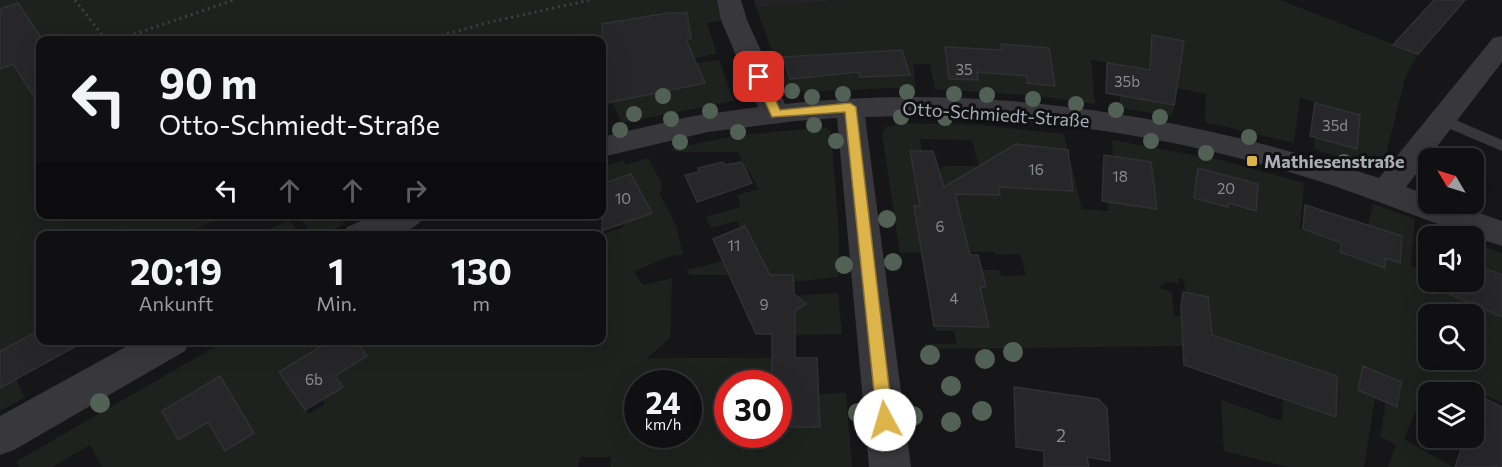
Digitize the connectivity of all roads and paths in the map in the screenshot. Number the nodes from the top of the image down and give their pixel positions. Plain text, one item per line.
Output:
1 (75, 0) edge
2 (234, 0) edge
3 (590, 0) edge
4 (729, 0) edge
5 (103, 36) edge
6 (129, 36) edge
7 (439, 36) edge
8 (1502, 44) edge
9 (850, 107) junction
10 (776, 115) junction
11 (1442, 119) junction
12 (606, 146) edge
13 (1502, 146) edge
14 (1386, 191) junction
15 (398, 219) edge
16 (371, 231) edge
17 (1502, 234) edge
18 (163, 345) edge
19 (0, 437) edge
20 (891, 467) edge

1 - 5 path
2 - 6 path
3 - 7 path
4 - 10 street
8 - 11 street
9 - 10 street, Otto-Schmiedt-Straße
9 - 14 street, Otto-Schmiedt-Straße
9 - 20 street
10 - 12 street, Otto-Schmiedt-Straße
11 - 13 lane
11 - 14 street
14 - 17 street, Otto-Schmiedt-Straße
15 - 16 street
18 - 19 street

